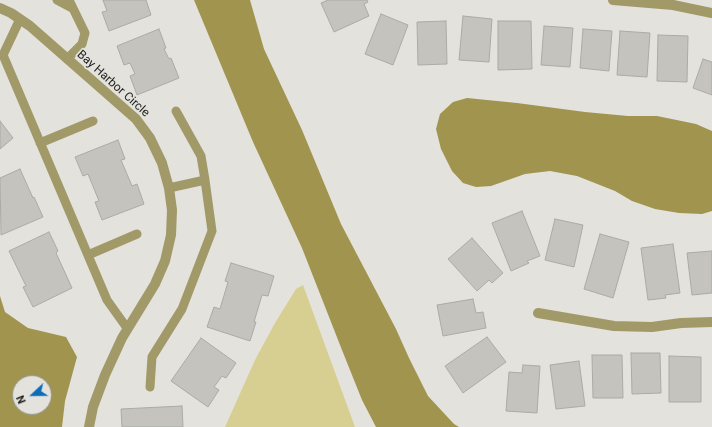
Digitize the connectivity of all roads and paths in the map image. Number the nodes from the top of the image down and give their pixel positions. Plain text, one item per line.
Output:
1 (57, 0) edge
2 (613, 0) edge
3 (71, 4) edge
4 (0, 8) edge
5 (712, 12) edge
6 (20, 19) junction
7 (67, 59) junction
8 (176, 111) dead end
9 (92, 121) dead end
10 (40, 143) junction
11 (205, 180) junction
12 (169, 188) junction
13 (137, 234) dead end
14 (88, 254) junction
15 (538, 313) dead end
16 (712, 322) edge
17 (127, 328) junction
18 (150, 387) dead end
19 (89, 427) edge

1 - 3 lane
2 - 5 street
3 - 7 lane
4 - 6 street, Bay Harbor Circle
6 - 7 street, Bay Harbor Circle
6 - 10 lane
7 - 12 street, Bay Harbor Circle
8 - 11 lane
9 - 10 lane
10 - 14 lane
11 - 12 lane
11 - 18 lane
12 - 17 street, Bay Harbor Circle
13 - 14 lane
14 - 17 lane
15 - 16 street
17 - 19 street, Bay Harbor Circle

